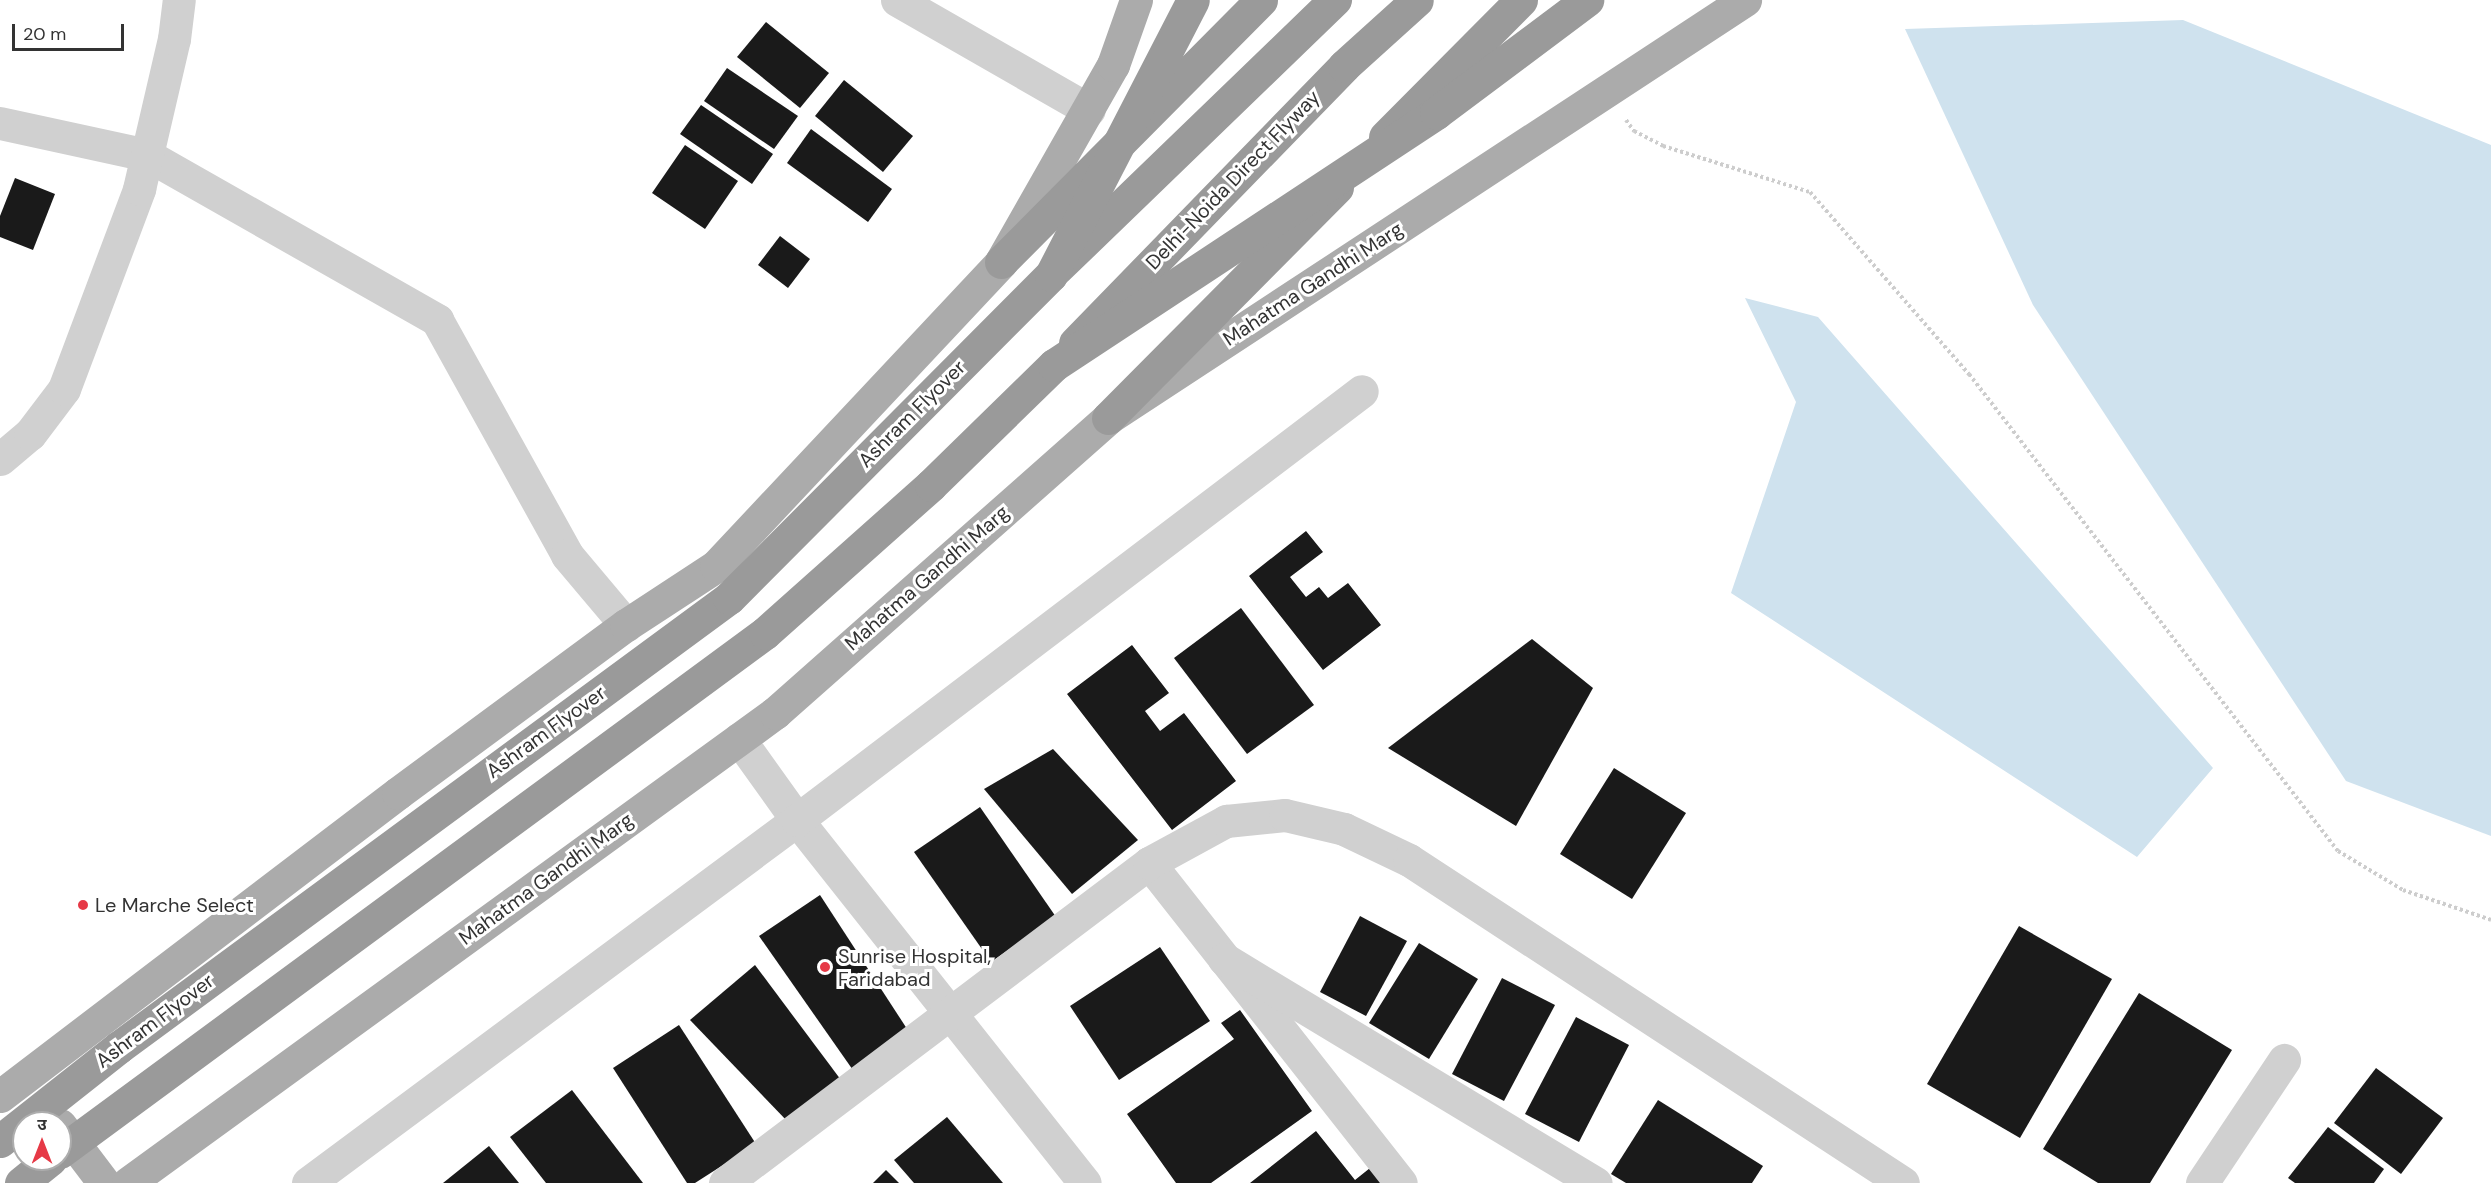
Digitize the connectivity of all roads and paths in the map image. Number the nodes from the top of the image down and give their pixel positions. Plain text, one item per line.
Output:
1 (179, 0) edge
2 (897, 0) edge
3 (1136, 0) edge
4 (1193, 0) edge
5 (1262, 0) edge
6 (1335, 0) edge
7 (1417, 0) edge
8 (1521, 0) edge
9 (1587, 0) edge
10 (1745, 0) edge
11 (1605, 92) junction
12 (1089, 110) junction
13 (0, 123) edge
14 (147, 155) junction
15 (1001, 262) junction
16 (1051, 275) junction
17 (1054, 365) junction
18 (1362, 391) dead end
19 (1108, 418) junction
20 (0, 459) edge
21 (626, 625) junction
22 (739, 739) junction
23 (797, 820) junction
24 (1149, 863) junction
25 (2491, 921) edge
26 (1224, 959) junction
27 (953, 1013) junction
28 (2284, 1060) dead end
29 (12, 1087) edge
30 (42, 1111) edge
31 (0, 1141) edge
32 (72, 1141) edge
33 (72, 1143) edge
34 (36, 1171) edge
35 (21, 1183) edge
36 (104, 1183) edge
37 (128, 1183) edge
38 (308, 1183) edge
39 (725, 1183) edge
40 (1085, 1183) edge
41 (1401, 1183) edge
42 (1596, 1183) edge
43 (1903, 1183) edge
44 (2202, 1183) edge

1 - 14 street
2 - 12 street
3 - 12 main road
4 - 16 highway, bridge
5 - 15 highway
6 - 16 highway
7 - 17 highway, Delhi-Noida Direct Flyway, bridge
8 - 19 highway
9 - 17 highway, bridge
10 - 11 main road, Mahatma Gandhi Marg
11 - 19 main road, Mahatma Gandhi Marg
11 - 25 path
12 - 15 main road
13 - 14 street
14 - 20 street
14 - 21 street
15 - 21 main road
16 - 31 highway, Ashram Flyover, bridge
17 - 33 highway, bridge
18 - 23 street
19 - 22 main road, Mahatma Gandhi Marg
21 - 29 main road
22 - 23 street
22 - 37 main road, Mahatma Gandhi Marg
23 - 27 street
23 - 38 street
24 - 26 street
24 - 27 street
24 - 43 street
26 - 41 street
26 - 42 street
27 - 39 street
27 - 40 street
28 - 44 street
29 - 30 main road
32 - 36 main road
34 - 35 highway

